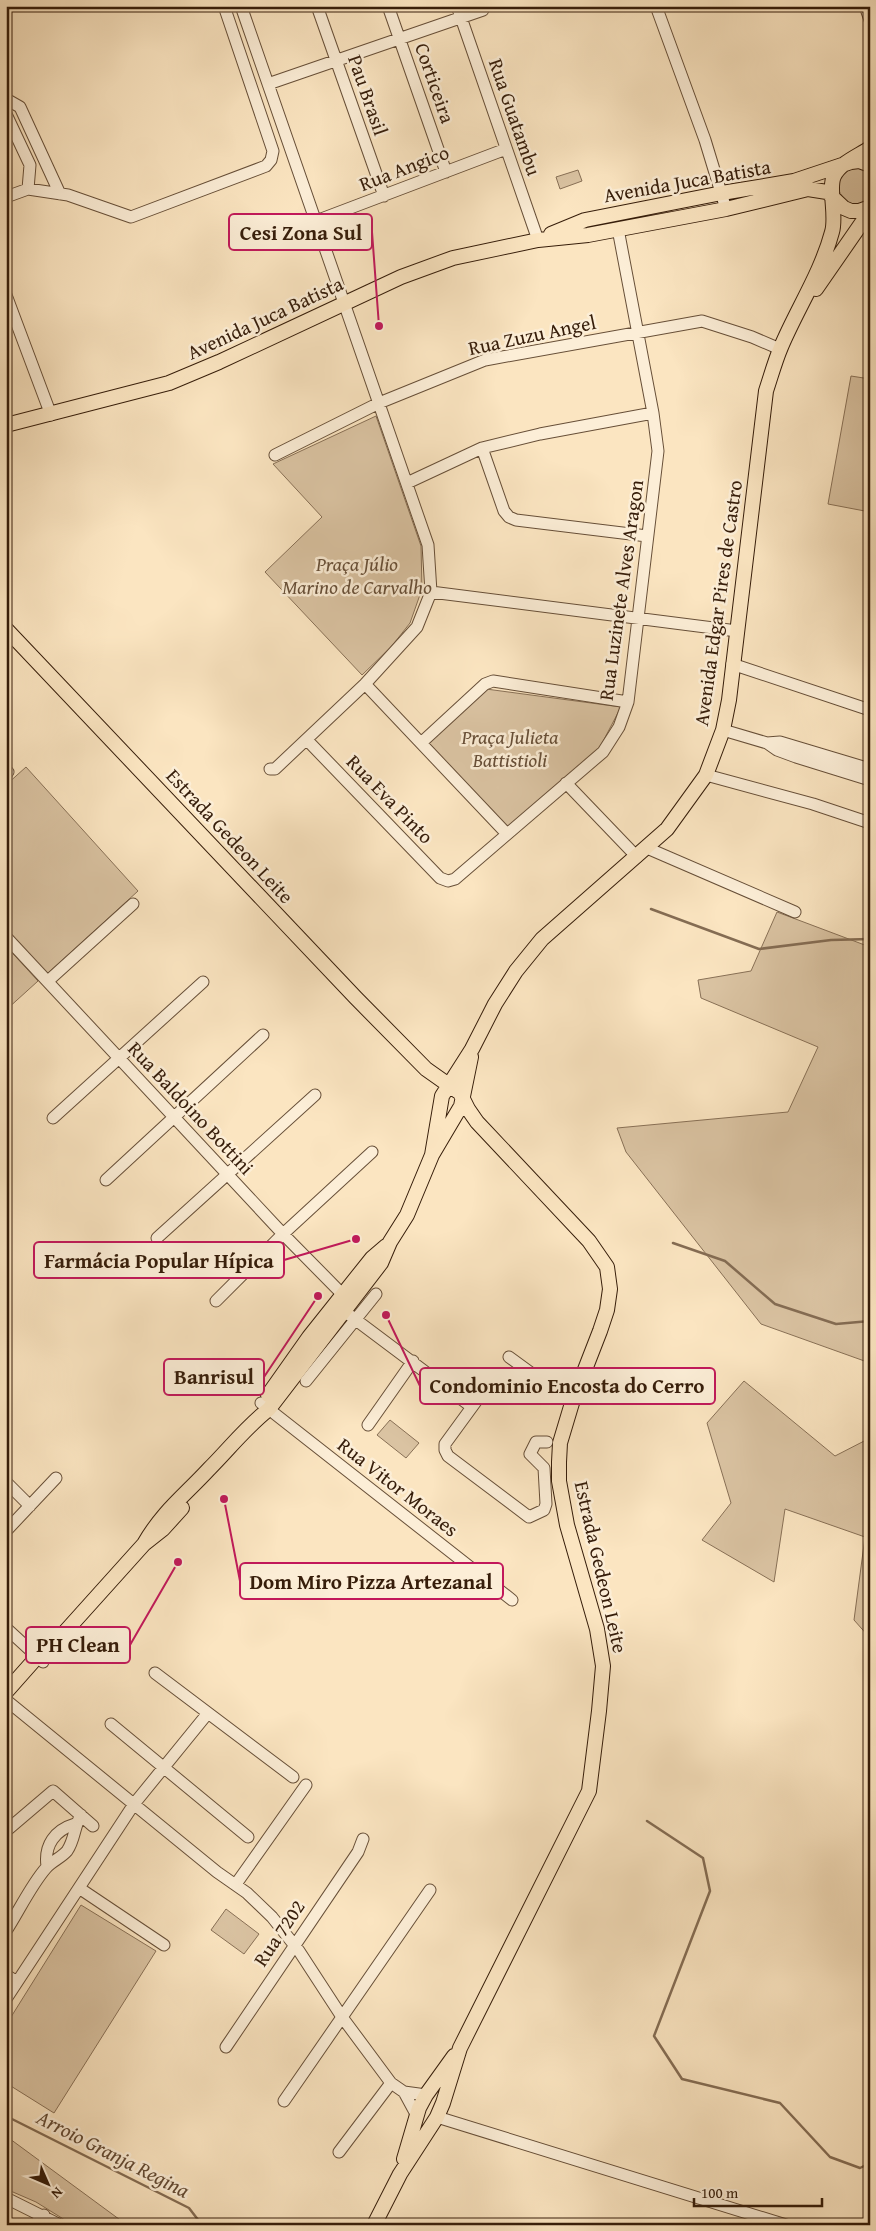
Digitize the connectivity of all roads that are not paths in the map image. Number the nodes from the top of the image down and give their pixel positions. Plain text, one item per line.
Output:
1 (224, 6) edge
2 (241, 6) edge
3 (317, 6) edge
4 (388, 6) edge
5 (457, 6) edge
6 (656, 6) edge
7 (865, 6) edge
8 (483, 10) dead end
9 (461, 19) junction
10 (870, 20) edge
11 (400, 39) junction
12 (336, 61) junction
13 (268, 84) junction
14 (6, 99) edge
15 (6, 114) edge
16 (870, 148) edge
17 (506, 149) junction
18 (845, 164) junction
19 (870, 165) edge
20 (446, 172) junction
21 (28, 190) junction
22 (722, 193) junction
23 (60, 194) junction
24 (6, 196) edge
25 (384, 196) junction
26 (834, 198) junction
27 (870, 208) edge
28 (726, 209) junction
29 (870, 211) edge
30 (585, 220) junction
31 (316, 221) junction
32 (618, 229) junction
33 (588, 234) junction
34 (538, 240) junction
35 (6, 295) edge
36 (344, 303) junction
37 (796, 316) junction
38 (638, 331) junction
39 (780, 349) junction
40 (379, 404) junction
41 (653, 413) junction
42 (51, 415) junction
43 (6, 425) edge
44 (482, 448) junction
45 (275, 455) dead end
46 (407, 483) junction
47 (647, 536) junction
48 (431, 592) junction
49 (637, 618) junction
50 (6, 628) edge
51 (737, 631) junction
52 (732, 664) junction
53 (365, 684) junction
54 (628, 702) junction
55 (870, 710) edge
56 (723, 730) junction
57 (307, 740) junction
58 (421, 743) junction
59 (767, 743) junction
60 (870, 769) edge
61 (270, 770) dead end
62 (706, 775) junction
63 (870, 780) edge
64 (566, 783) junction
65 (870, 823) edge
66 (507, 834) junction
67 (642, 853) junction
68 (448, 881) joint
69 (133, 904) dead end
70 (795, 912) dead end
71 (6, 937) edge
72 (48, 981) junction
73 (203, 982) dead end
74 (263, 1035) dead end
75 (472, 1049) junction
76 (119, 1058) junction
77 (426, 1069) junction
78 (449, 1086) junction
79 (315, 1094) dead end
80 (463, 1098) junction
81 (440, 1104) junction
82 (173, 1116) junction
83 (456, 1116) junction
84 (54, 1118) dead end
85 (477, 1122) junction
86 (372, 1152) dead end
87 (432, 1155) junction
88 (227, 1174) junction
89 (106, 1180) dead end
90 (283, 1234) junction
91 (157, 1238) dead end
92 (376, 1294) dead end
93 (216, 1301) dead end
94 (346, 1303) junction
95 (356, 1320) junction
96 (509, 1357) dead end
97 (413, 1361) junction
98 (492, 1379) dead end
99 (306, 1381) dead end
100 (572, 1403) junction
101 (265, 1406) junction
102 (472, 1406) junction
103 (368, 1425) dead end
104 (547, 1442) dead end
105 (56, 1478) dead end
106 (6, 1482) edge
107 (30, 1506) junction
108 (6, 1531) edge
109 (512, 1600) dead end
110 (6, 1628) edge
111 (40, 1660) junction
112 (155, 1673) dead end
113 (7, 1699) edge
114 (208, 1713) junction
115 (111, 1724) dead end
116 (164, 1767) junction
117 (293, 1777) dead end
118 (306, 1785) dead end
119 (134, 1804) junction
120 (78, 1819) junction
121 (94, 1826) dead end
122 (6, 1831) edge
123 (248, 1837) dead end
124 (363, 1839) dead end
125 (47, 1866) junction
126 (236, 1884) junction
127 (79, 1888) junction
128 (430, 1890) dead end
129 (6, 1931) edge
130 (294, 1944) junction
131 (164, 1945) dead end
132 (6, 1975) edge
133 (17, 1982) junction
134 (6, 1999) edge
135 (342, 2017) junction
136 (226, 2047) dead end
137 (460, 2048) junction
138 (391, 2083) junction
139 (404, 2092) junction
140 (426, 2094) junction
141 (284, 2102) dead end
142 (443, 2103) junction
143 (417, 2116) junction
144 (433, 2122) junction
145 (339, 2152) dead end
146 (400, 2174) junction
147 (6, 2198) edge
148 (44, 2215) junction
149 (34, 2225) edge
150 (60, 2225) edge
151 (374, 2225) edge
152 (786, 2225) edge

1 - 23 street
2 - 13 street
3 - 12 street, Pau Brasil
4 - 11 street, Corticeira
5 - 9 street, Rua Guatambu
6 - 22 street
7 - 10 street
8 - 9 street
9 - 11 street
9 - 17 street, Rua Guatambu
11 - 12 street
11 - 20 street, Corticeira
12 - 13 street
12 - 25 street, Pau Brasil
13 - 31 street
14 - 23 street
15 - 21 street
16 - 18 main road, Avenida Juca Batista
17 - 20 street, Rua Angico
17 - 34 street, Rua Guatambu
18 - 19 main road, Avenida Juca Batista
18 - 22 main road, Avenida Juca Batista
18 - 26 main road, Avenida Edgar Pires de Castro
20 - 25 street, Rua Angico
21 - 23 street
21 - 24 street
22 - 28 street
22 - 30 main road, Avenida Juca Batista
25 - 31 street, Rua Angico
26 - 27 main road, Avenida Juca Batista
26 - 28 main road, Avenida Juca Batista
26 - 37 main road, Avenida Edgar Pires de Castro
28 - 32 main road, Avenida Juca Batista
29 - 37 main road, Avenida Edgar Pires de Castro
30 - 33 main road
30 - 34 main road, Avenida Juca Batista
31 - 36 street
32 - 33 main road, Avenida Juca Batista
32 - 38 street, Rua Luzinete Alves Aragon
33 - 34 main road, Avenida Juca Batista
34 - 36 main road, Avenida Juca Batista
35 - 42 street
36 - 40 street
36 - 42 main road, Avenida Juca Batista
37 - 39 main road, Avenida Edgar Pires de Castro
38 - 39 street, Rua Zuzu Angel
38 - 40 street, Rua Zuzu Angel
38 - 41 street, Rua Luzinete Alves Aragon
39 - 51 main road, Avenida Edgar Pires de Castro
40 - 45 street, Rua Zuzu Angel
40 - 46 street
41 - 44 street
41 - 47 street, Rua Luzinete Alves Aragon
42 - 43 main road, Avenida Juca Batista
44 - 46 street
44 - 47 street
46 - 48 street
47 - 49 street, Rua Luzinete Alves Aragon
48 - 49 street
48 - 53 street
49 - 51 street
49 - 54 street, Rua Luzinete Alves Aragon
50 - 77 main road, Estrada Gedeon Leite
51 - 52 main road, Avenida Edgar Pires de Castro
52 - 55 street
52 - 56 main road, Avenida Edgar Pires de Castro
53 - 57 street
53 - 58 street
54 - 58 street
54 - 64 street, Rua Luzinete Alves Aragon
56 - 59 street
56 - 62 main road, Avenida Edgar Pires de Castro
57 - 61 street
57 - 68 street, Rua Eva Pinto
58 - 66 street
59 - 60 street
59 - 63 street
62 - 65 street
62 - 67 main road, Avenida Edgar Pires de Castro
64 - 66 street, Rua Luzinete Alves Aragon
64 - 67 street
66 - 68 street, Rua Luzinete Alves Aragon
67 - 70 street
67 - 75 main road, Avenida Edgar Pires de Castro
69 - 72 street
71 - 72 street, Rua Baldoino Bottini
72 - 76 street, Rua Baldoino Bottini
73 - 76 street
74 - 82 street
75 - 78 main road, Avenida Edgar Pires de Castro
75 - 80 main road, Avenida Edgar Pires de Castro
76 - 82 street, Rua Baldoino Bottini
76 - 84 street
77 - 78 main road, Estrada Gedeon Leite
77 - 81 main road, Estrada Gedeon Leite
78 - 80 main road, Estrada Gedeon Leite
78 - 81 main road, Avenida Edgar Pires de Castro
79 - 88 street
80 - 83 main road, Avenida Edgar Pires de Castro
80 - 85 main road, Estrada Gedeon Leite
81 - 83 main road
81 - 87 main road, Avenida Edgar Pires de Castro
82 - 88 street, Rua Baldoino Bottini
82 - 89 street
83 - 85 main road
83 - 87 main road, Avenida Edgar Pires de Castro
85 - 100 main road, Estrada Gedeon Leite
86 - 90 street
87 - 94 main road, Avenida Edgar Pires de Castro
88 - 90 street, Rua Baldoino Bottini
88 - 91 street
90 - 93 street
90 - 94 street, Rua Baldoino Bottini
92 - 95 street
94 - 95 street, Rua Baldoino Bottini
94 - 101 main road, Avenida Edgar Pires de Castro
95 - 97 street, Rua Baldoino Bottini
95 - 99 street
96 - 100 street
97 - 102 street, Rua Baldoino Bottini
97 - 103 street
98 - 102 street
100 - 137 main road, Estrada Gedeon Leite
101 - 109 street, Rua Vitor Moraes
101 - 111 main road, Avenida Edgar Pires de Castro
102 - 104 street
105 - 107 street
106 - 107 street
107 - 108 street
110 - 111 street
111 - 113 main road, Avenida Edgar Pires de Castro
112 - 114 street
113 - 119 street
114 - 116 street
114 - 117 street
115 - 116 street
116 - 119 street
116 - 123 street
118 - 126 street
119 - 126 street
119 - 127 street
120 - 121 street
120 - 122 street
120 - 125 street
120 - 125 street
124 - 130 street, Rua 7202
125 - 129 street
126 - 130 street
127 - 131 street
127 - 133 street
128 - 135 street
130 - 135 street
130 - 136 street, Rua 7202
132 - 133 street
133 - 134 street
135 - 138 street
135 - 141 street
137 - 140 main road, Estrada Gedeon Leite
137 - 142 main road, Estrada Gedeon Leite
138 - 139 street
138 - 145 street
139 - 140 street
139 - 143 street
140 - 142 main road
140 - 143 main road, Estrada Gedeon Leite
142 - 144 main road, Estrada Gedeon Leite
143 - 144 main road
143 - 146 main road, Estrada Gedeon Leite
144 - 146 main road, Estrada Gedeon Leite
144 - 152 street
146 - 151 main road, Estrada Gedeon Leite
147 - 148 street
148 - 149 street
148 - 150 street

